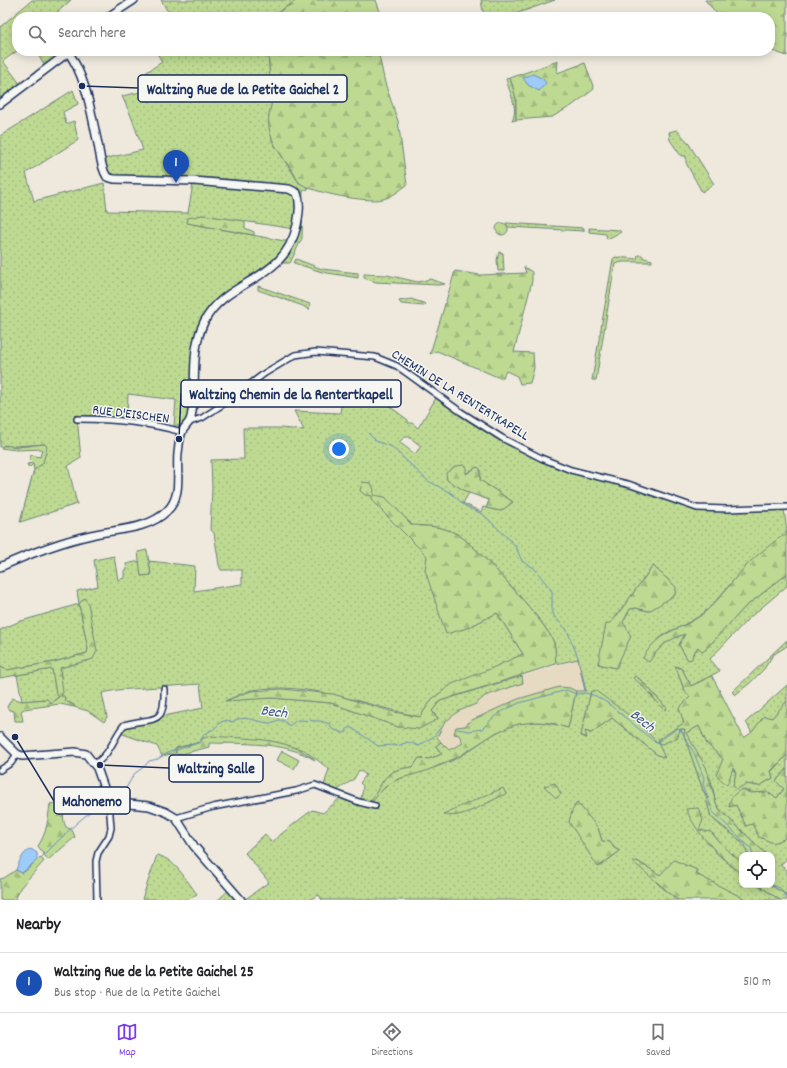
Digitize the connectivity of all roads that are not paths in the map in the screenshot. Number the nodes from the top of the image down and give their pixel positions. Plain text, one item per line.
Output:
1 (134, 0) edge
2 (116, 12) edge
3 (64, 56) edge
4 (71, 56) edge
5 (0, 104) edge
6 (77, 420) dead end
7 (190, 422) junction
8 (182, 432) junction
9 (787, 507) edge
10 (0, 567) edge
11 (164, 689) dead end
12 (0, 738) edge
13 (17, 754) junction
14 (94, 764) junction
15 (0, 770) edge
16 (108, 802) junction
17 (375, 806) dead end
18 (176, 818) junction
19 (98, 900) edge
20 (241, 900) edge

1 - 2 street
3 - 5 street
4 - 7 street
6 - 8 street, RUE D'EISCHEN
7 - 8 street, CHEMIN DE LA RENTERTKAPELL
7 - 9 street, CHEMIN DE LA RENTERTKAPELL
8 - 10 street, CHEMIN DE LA RENTERTKAPELL
11 - 14 street
12 - 13 street
13 - 14 street
13 - 15 street
14 - 16 street
16 - 18 street
16 - 19 street
17 - 18 street
18 - 20 street

